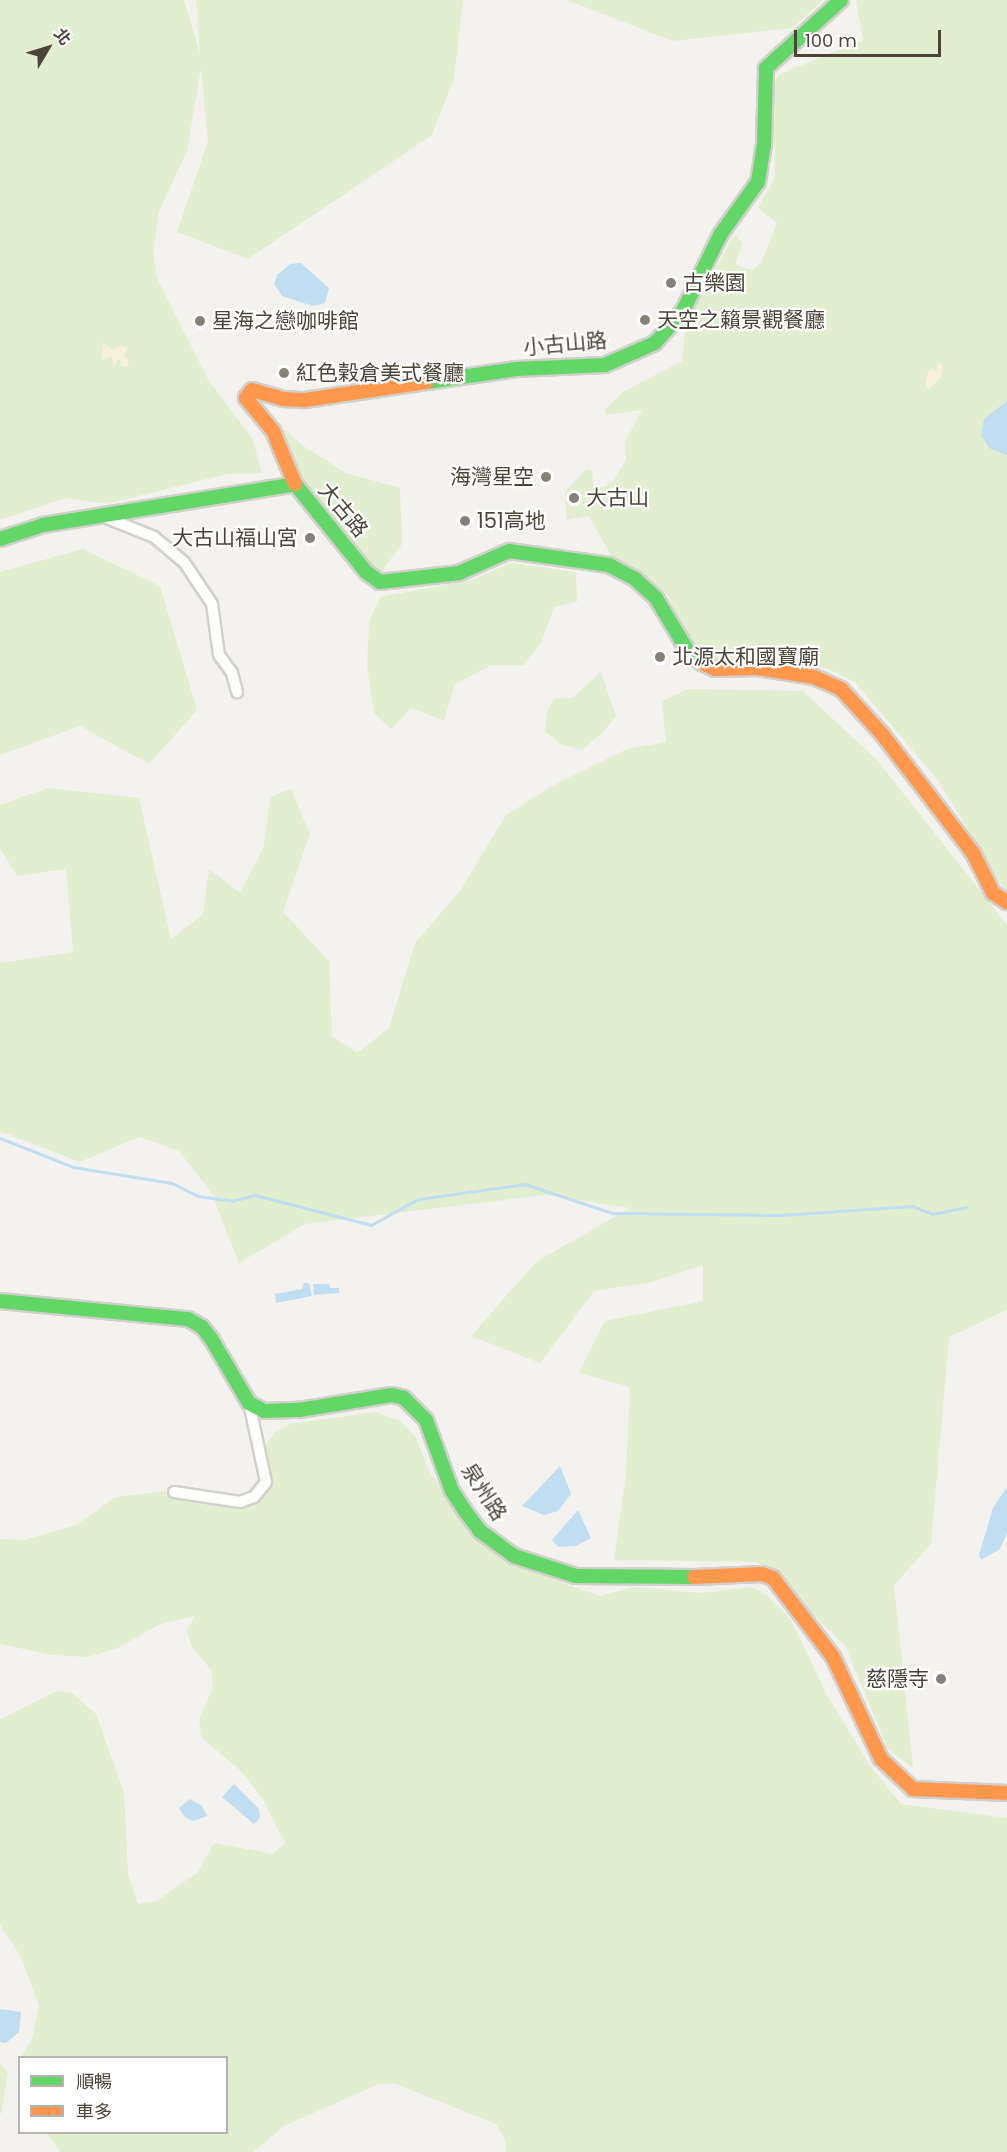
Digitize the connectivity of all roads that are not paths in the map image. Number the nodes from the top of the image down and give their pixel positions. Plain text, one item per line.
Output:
1 (841, 0) edge
2 (295, 484) junction
3 (102, 516) junction
4 (0, 539) edge
5 (237, 692) dead end
6 (1007, 902) edge
7 (0, 1301) edge
8 (249, 1403) junction
9 (174, 1492) dead end
10 (1007, 1793) edge

1 - 2 street, 小古山路
2 - 3 street, 大古路
2 - 6 street, 大古路
3 - 4 street, 大古路
3 - 5 street
7 - 8 street
8 - 9 street
8 - 10 street, 泉州路

